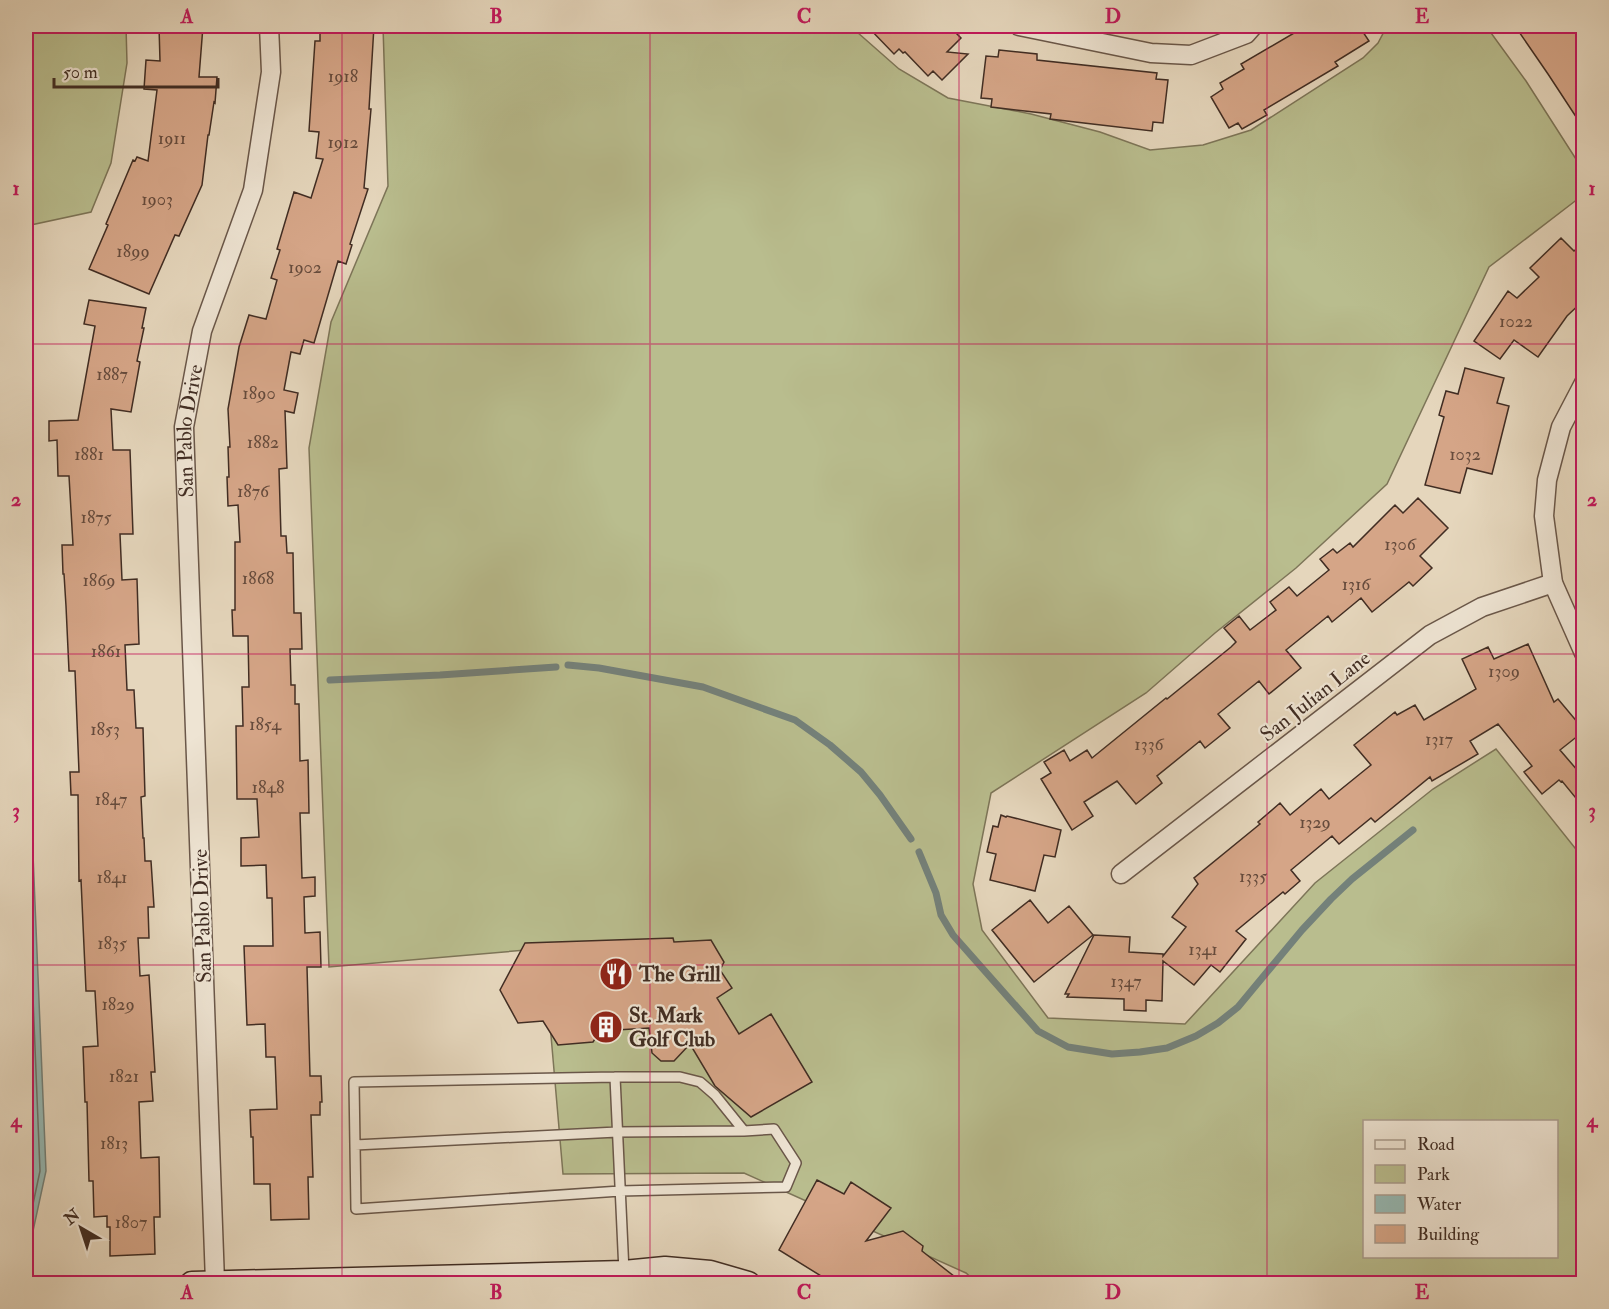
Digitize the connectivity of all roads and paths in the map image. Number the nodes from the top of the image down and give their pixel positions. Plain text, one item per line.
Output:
1 (269, 26) edge
2 (1019, 26) edge
3 (1253, 26) edge
4 (1584, 383) edge
5 (1553, 583) junction
6 (1584, 653) edge
7 (1121, 874) dead end
8 (615, 1077) junction
9 (744, 1131) junction
10 (617, 1132) junction
11 (355, 1145) junction
12 (620, 1191) junction
13 (624, 1278) edge
14 (203, 1283) edge
15 (748, 1284) edge

1 - 14 street, San Pablo Drive
2 - 3 street
4 - 5 street
5 - 6 street
5 - 7 street, San Julian Lane
8 - 9 lane
8 - 10 lane
8 - 11 lane
9 - 10 lane
9 - 12 lane
10 - 11 lane
10 - 12 lane
11 - 12 lane
12 - 13 lane
13 - 14 street, San Pablo Drive
13 - 15 street, San Pablo Drive

